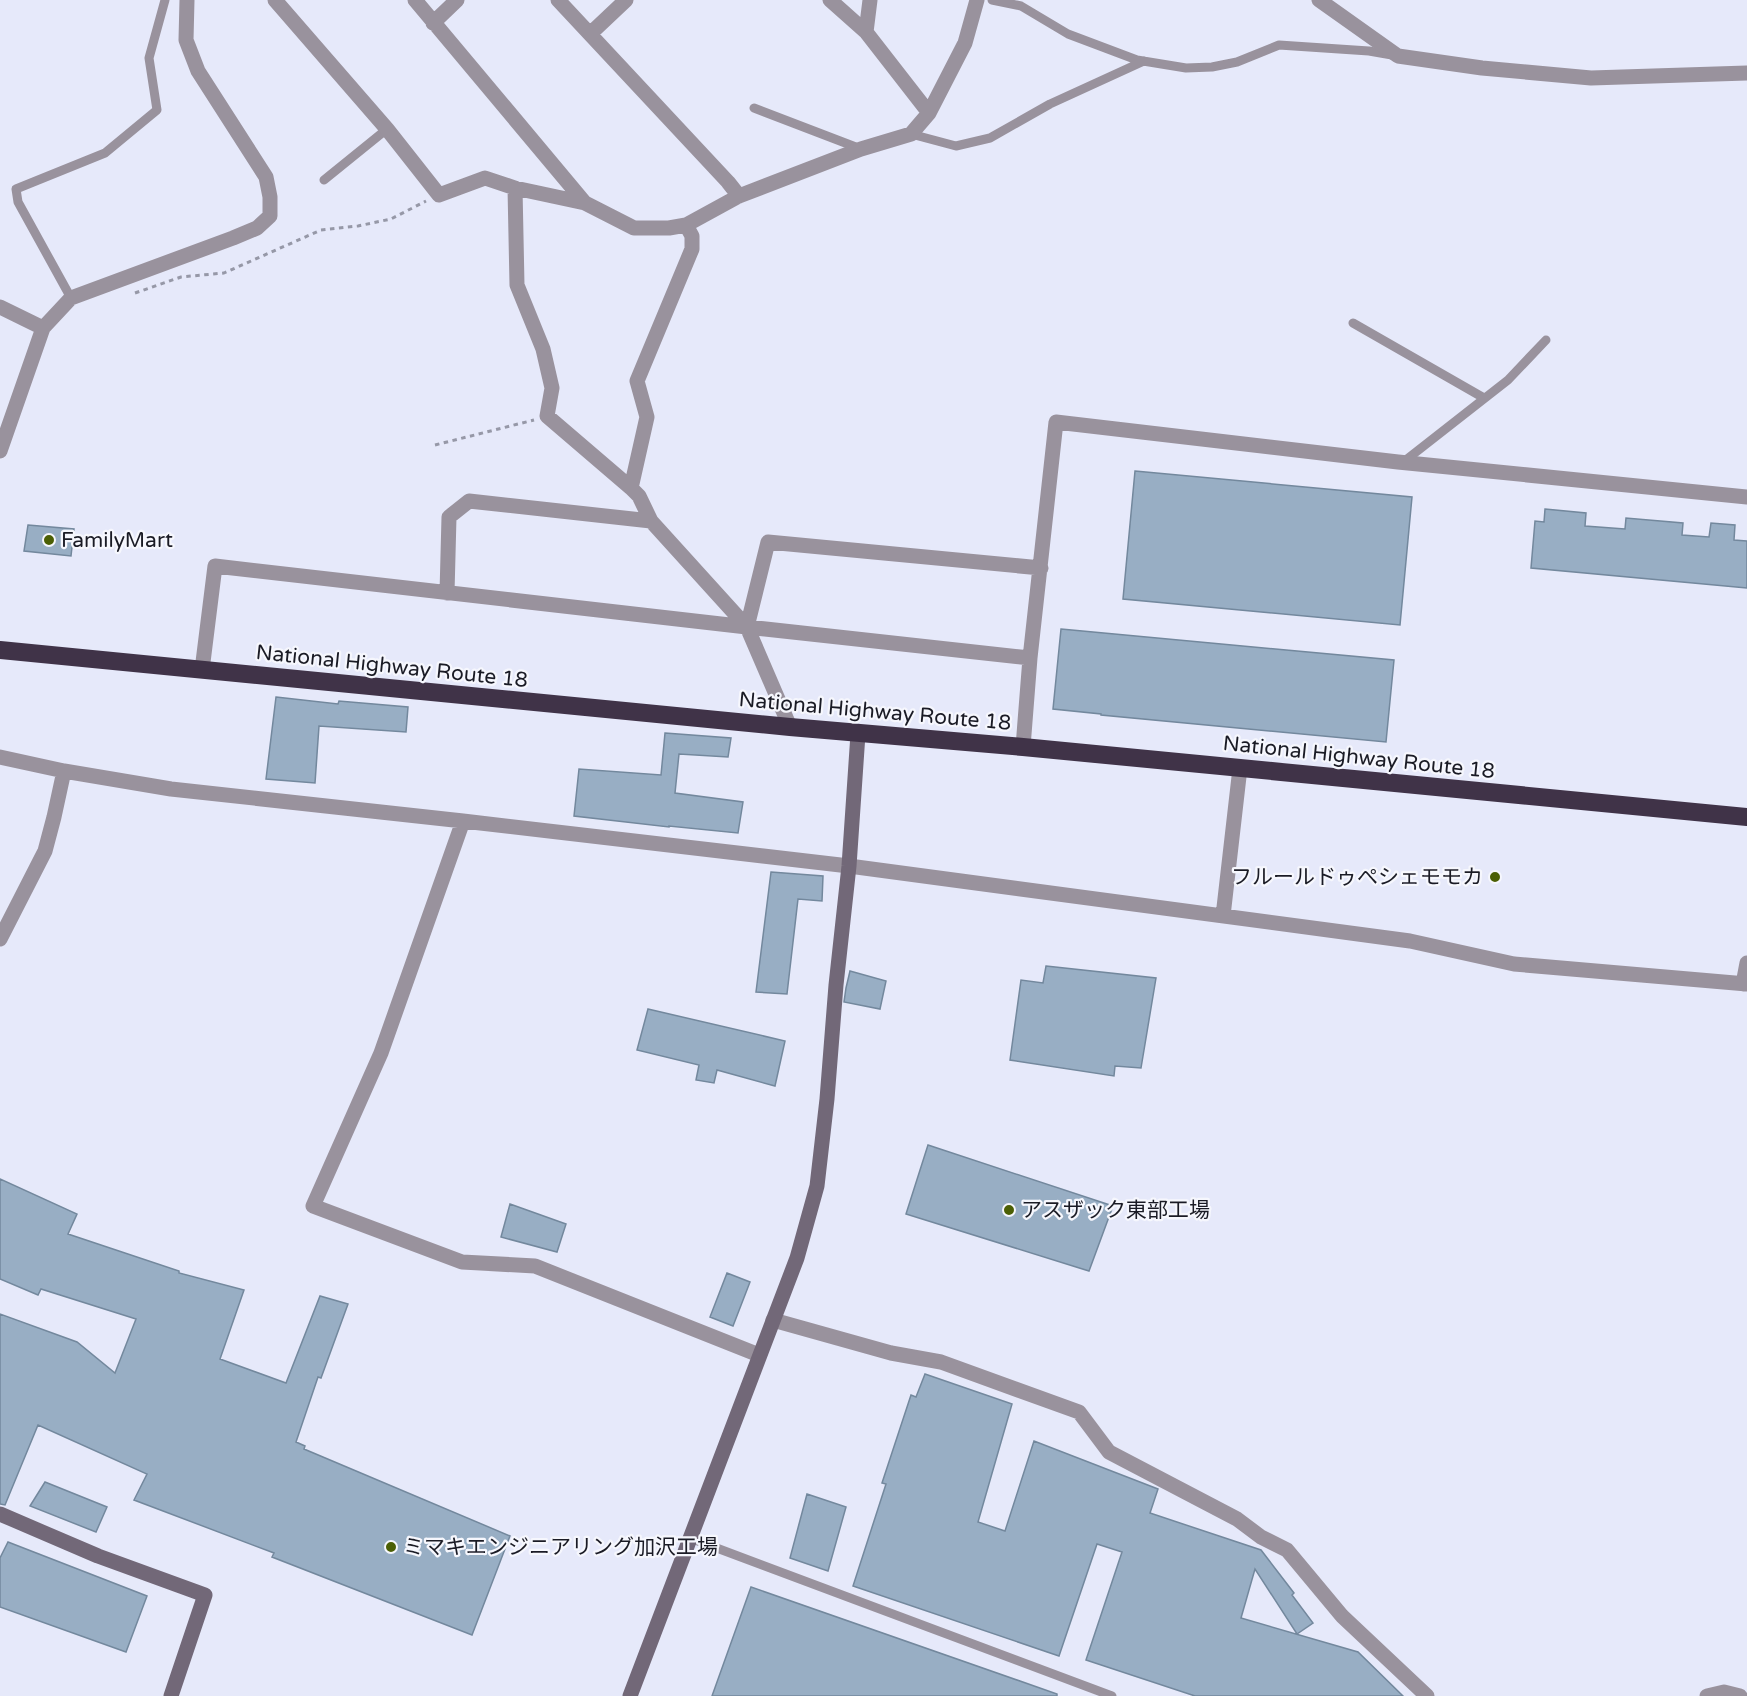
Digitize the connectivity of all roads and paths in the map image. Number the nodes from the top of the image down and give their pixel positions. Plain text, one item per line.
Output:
1 (165, 0) edge
2 (187, 0) edge
3 (275, 0) edge
4 (415, 0) edge
5 (457, 0) edge
6 (558, 0) edge
7 (626, 0) edge
8 (830, 0) edge
9 (870, 0) edge
10 (976, 0) edge
11 (992, 0) edge
12 (1320, 0) edge
13 (433, 23) junction
14 (866, 32) junction
15 (590, 34) junction
16 (1398, 56) junction
17 (1144, 61) junction
18 (1747, 73) edge
19 (754, 108) dead end
20 (929, 114) junction
21 (387, 129) junction
22 (911, 134) junction
23 (861, 149) junction
24 (324, 180) dead end
25 (515, 188) junction
26 (439, 195) junction
27 (740, 196) junction
28 (585, 203) junction
29 (686, 225) junction
30 (128, 296) dead end
31 (71, 298) junction
32 (0, 307) edge
33 (1353, 323) dead end
34 (43, 327) junction
35 (1546, 340) dead end
36 (1484, 399) junction
37 (547, 416) junction
38 (435, 445) dead end
39 (0, 451) edge
40 (1402, 463) junction
41 (631, 488) junction
42 (1747, 497) edge
43 (651, 521) junction
44 (1041, 568) junction
45 (447, 593) junction
46 (747, 627) junction
47 (0, 650) edge
48 (1030, 658) junction
49 (202, 670) junction
50 (790, 727) junction
51 (858, 734) junction
52 (1023, 747) junction
53 (0, 757) edge
54 (1240, 768) junction
55 (64, 771) junction
56 (1747, 817) edge
57 (463, 821) junction
58 (849, 866) junction
59 (1224, 916) junction
60 (0, 939) edge
61 (1747, 963) edge
62 (1745, 984) edge
63 (773, 1320) junction
64 (759, 1355) junction
65 (0, 1514) edge
66 (690, 1538) junction
67 (171, 1696) edge
68 (630, 1696) edge
69 (1112, 1696) edge
70 (1428, 1696) edge
71 (1707, 1696) edge
72 (1740, 1696) edge

1 - 31 lane
2 - 31 street
3 - 21 street
4 - 13 street
5 - 13 street
6 - 15 street
7 - 15 street
8 - 14 street
9 - 14 street
10 - 20 street
11 - 17 lane
12 - 16 street
13 - 28 street
14 - 20 street
15 - 27 street
16 - 17 lane
16 - 18 street
17 - 22 lane
19 - 23 lane
20 - 22 street
21 - 24 lane
21 - 26 street
22 - 23 street
23 - 27 street
25 - 26 street
25 - 28 street
25 - 37 street
26 - 30 path
27 - 29 street
28 - 29 street
29 - 41 street
31 - 34 street
32 - 34 street
33 - 36 lane
34 - 39 street
35 - 36 lane
36 - 40 lane
37 - 38 path
37 - 41 street
40 - 42 street
40 - 44 street
41 - 43 street
43 - 45 street
43 - 46 street
44 - 46 street
44 - 48 street
45 - 46 street
45 - 49 street
46 - 48 street
46 - 50 street
47 - 49 highway, National Highway Route 18
48 - 52 street
49 - 50 highway, National Highway Route 18
50 - 51 highway, National Highway Route 18
51 - 52 highway, National Highway Route 18
51 - 58 street
52 - 54 highway, National Highway Route 18
53 - 55 street
54 - 56 highway, National Highway Route 18
54 - 59 street
55 - 57 street
55 - 60 street
57 - 58 street
57 - 64 street
58 - 59 street
58 - 63 street
59 - 62 street
61 - 62 street
63 - 64 street
63 - 70 street
64 - 66 street
65 - 67 street
66 - 68 street
66 - 69 lane
71 - 72 street

